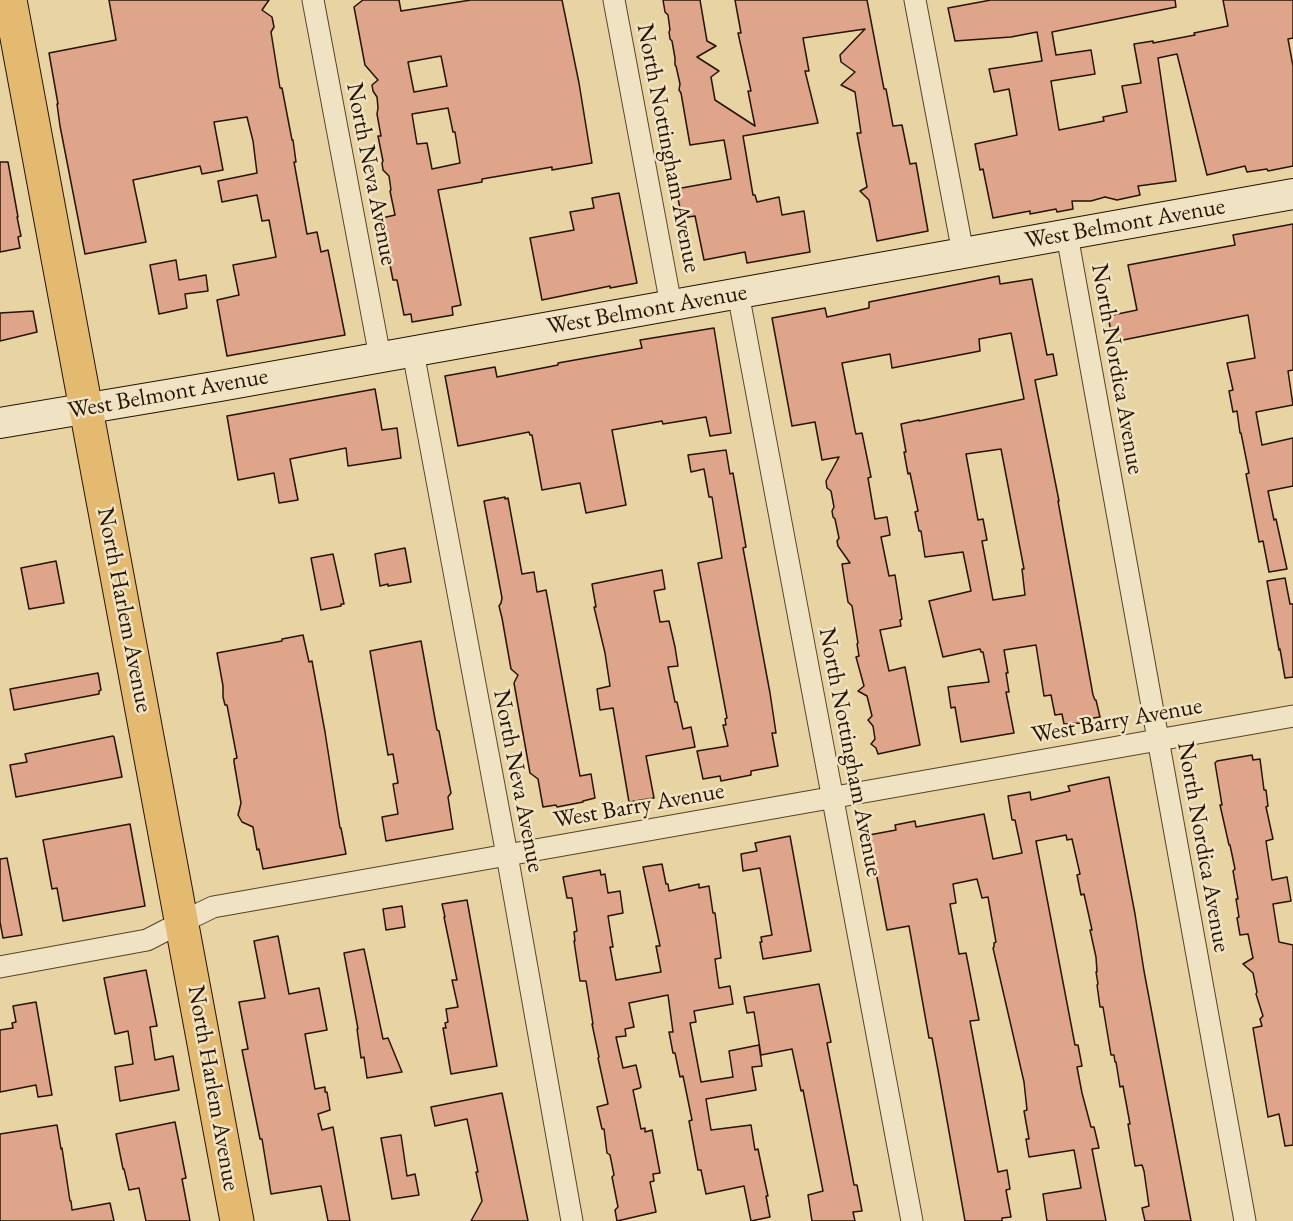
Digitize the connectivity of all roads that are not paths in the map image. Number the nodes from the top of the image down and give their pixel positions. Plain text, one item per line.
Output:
1 (10, 0) edge
2 (313, 0) edge
3 (614, 0) edge
4 (915, 0) edge
5 (1293, 194) edge
6 (1067, 235) junction
7 (963, 253) junction
8 (738, 293) junction
9 (671, 305) junction
10 (413, 352) junction
11 (380, 357) junction
12 (87, 409) junction
13 (0, 423) edge
14 (1293, 716) edge
15 (1158, 740) junction
16 (833, 797) junction
17 (507, 855) junction
18 (182, 922) junction
19 (0, 967) edge
20 (237, 1221) edge
21 (572, 1221) edge
22 (912, 1221) edge
23 (1245, 1221) edge

1 - 12 main road, North Harlem Avenue
2 - 11 street, North Neva Avenue
3 - 9 street, North Nottingham Avenue
4 - 7 street
5 - 6 main road, West Belmont Avenue
6 - 7 main road, West Belmont Avenue
6 - 15 street, North Nordica Avenue
7 - 8 main road, West Belmont Avenue
8 - 9 main road, West Belmont Avenue
8 - 16 street, North Nottingham Avenue
9 - 10 main road, West Belmont Avenue
10 - 11 main road, West Belmont Avenue
10 - 17 street, North Neva Avenue
11 - 12 main road, West Belmont Avenue
12 - 13 main road, West Belmont Avenue
12 - 18 main road, North Harlem Avenue
14 - 15 street, West Barry Avenue
15 - 16 street, West Barry Avenue
15 - 23 street, North Nordica Avenue
16 - 17 street, West Barry Avenue
16 - 22 street, North Nottingham Avenue
17 - 18 street, West Barry Avenue
17 - 21 street, North Neva Avenue
18 - 19 street, West Barry Avenue
18 - 20 main road, North Harlem Avenue

